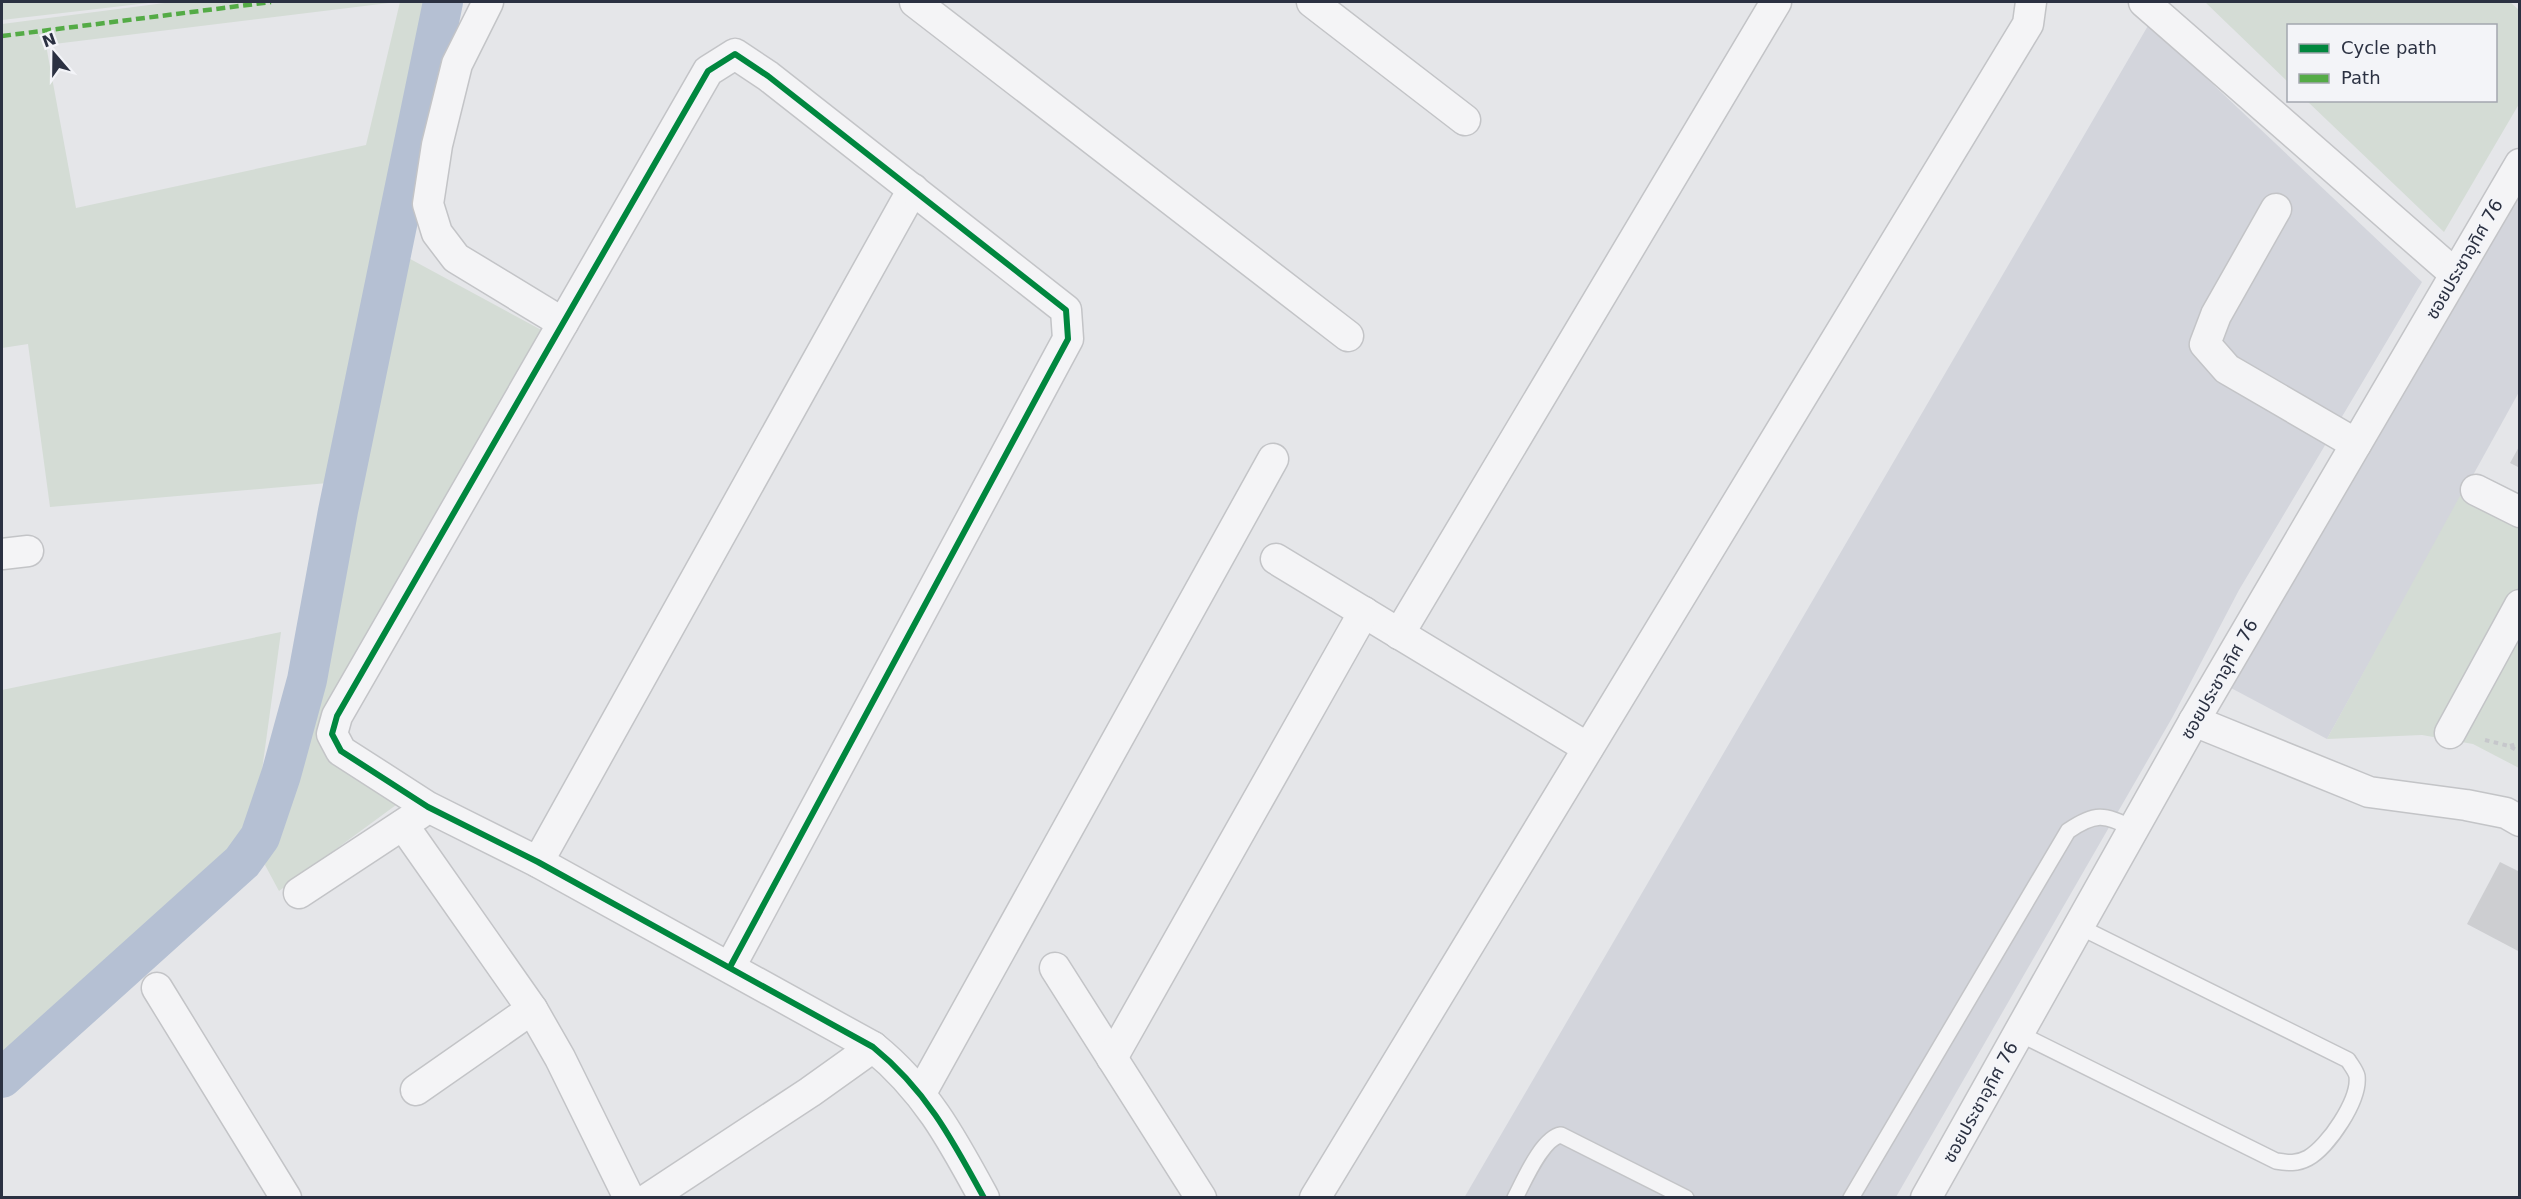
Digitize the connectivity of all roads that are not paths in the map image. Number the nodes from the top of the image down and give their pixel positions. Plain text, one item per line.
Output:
1 (488, 2) edge
2 (915, 2) edge
3 (1312, 2) edge
4 (1776, 2) edge
5 (2031, 2) edge
6 (2144, 2) edge
7 (1465, 120) dead end
8 (2520, 164) edge
9 (913, 189) junction
10 (2276, 209) dead end
11 (2455, 274) junction
12 (563, 323) junction
13 (1348, 336) dead end
14 (2356, 444) junction
15 (1273, 459) dead end
16 (2476, 490) dead end
17 (2520, 512) edge
18 (1276, 559) dead end
19 (2520, 605) edge
20 (1364, 612) junction
21 (1399, 634) junction
22 (2194, 721) junction
23 (2450, 733) dead end
24 (1588, 748) junction
25 (428, 807) junction
26 (2520, 821) edge
27 (403, 825) junction
28 (2133, 829) junction
29 (538, 862) junction
30 (299, 893) dead end
31 (2078, 926) junction
32 (730, 967) junction
33 (1055, 968) dead end
34 (158, 988) dead end
35 (532, 1009) junction
36 (2018, 1034) junction
37 (873, 1047) junction
38 (1112, 1058) junction
39 (416, 1090) dead end
40 (921, 1093) junction
41 (285, 1197) edge
42 (629, 1197) edge
43 (649, 1197) edge
44 (984, 1197) edge
45 (1201, 1197) edge
46 (1315, 1197) edge
47 (1515, 1197) edge
48 (1686, 1197) edge
49 (1851, 1197) edge
50 (1926, 1197) edge

1 - 12 street
2 - 13 street
3 - 7 street
4 - 21 street
5 - 24 street
6 - 11 street
8 - 11 street, ซอยประชาอุทิศ 76
9 - 12 street
9 - 29 street
9 - 32 street
10 - 14 street
11 - 14 street, ซอยประชาอุทิศ 76
12 - 25 street
14 - 22 street, ซอยประชาอุทิศ 76
15 - 40 street
16 - 17 street
18 - 20 street
19 - 23 street
20 - 21 street
20 - 38 street
21 - 24 street
22 - 26 street
22 - 28 street, ซอยประชาอุทิศ 76
24 - 46 street
25 - 27 street
25 - 29 street
27 - 30 street
27 - 35 street
28 - 31 street, ซอยประชาอุทิศ 76
28 - 49 lane
29 - 32 street
31 - 36 street, ซอยประชาอุทิศ 76
31 - 36 lane
32 - 37 street
33 - 38 street
34 - 41 street
35 - 39 street
35 - 42 street
36 - 50 street, ซอยประชาอุทิศ 76
37 - 40 street
37 - 43 street
38 - 45 street
40 - 44 street
47 - 48 lane

